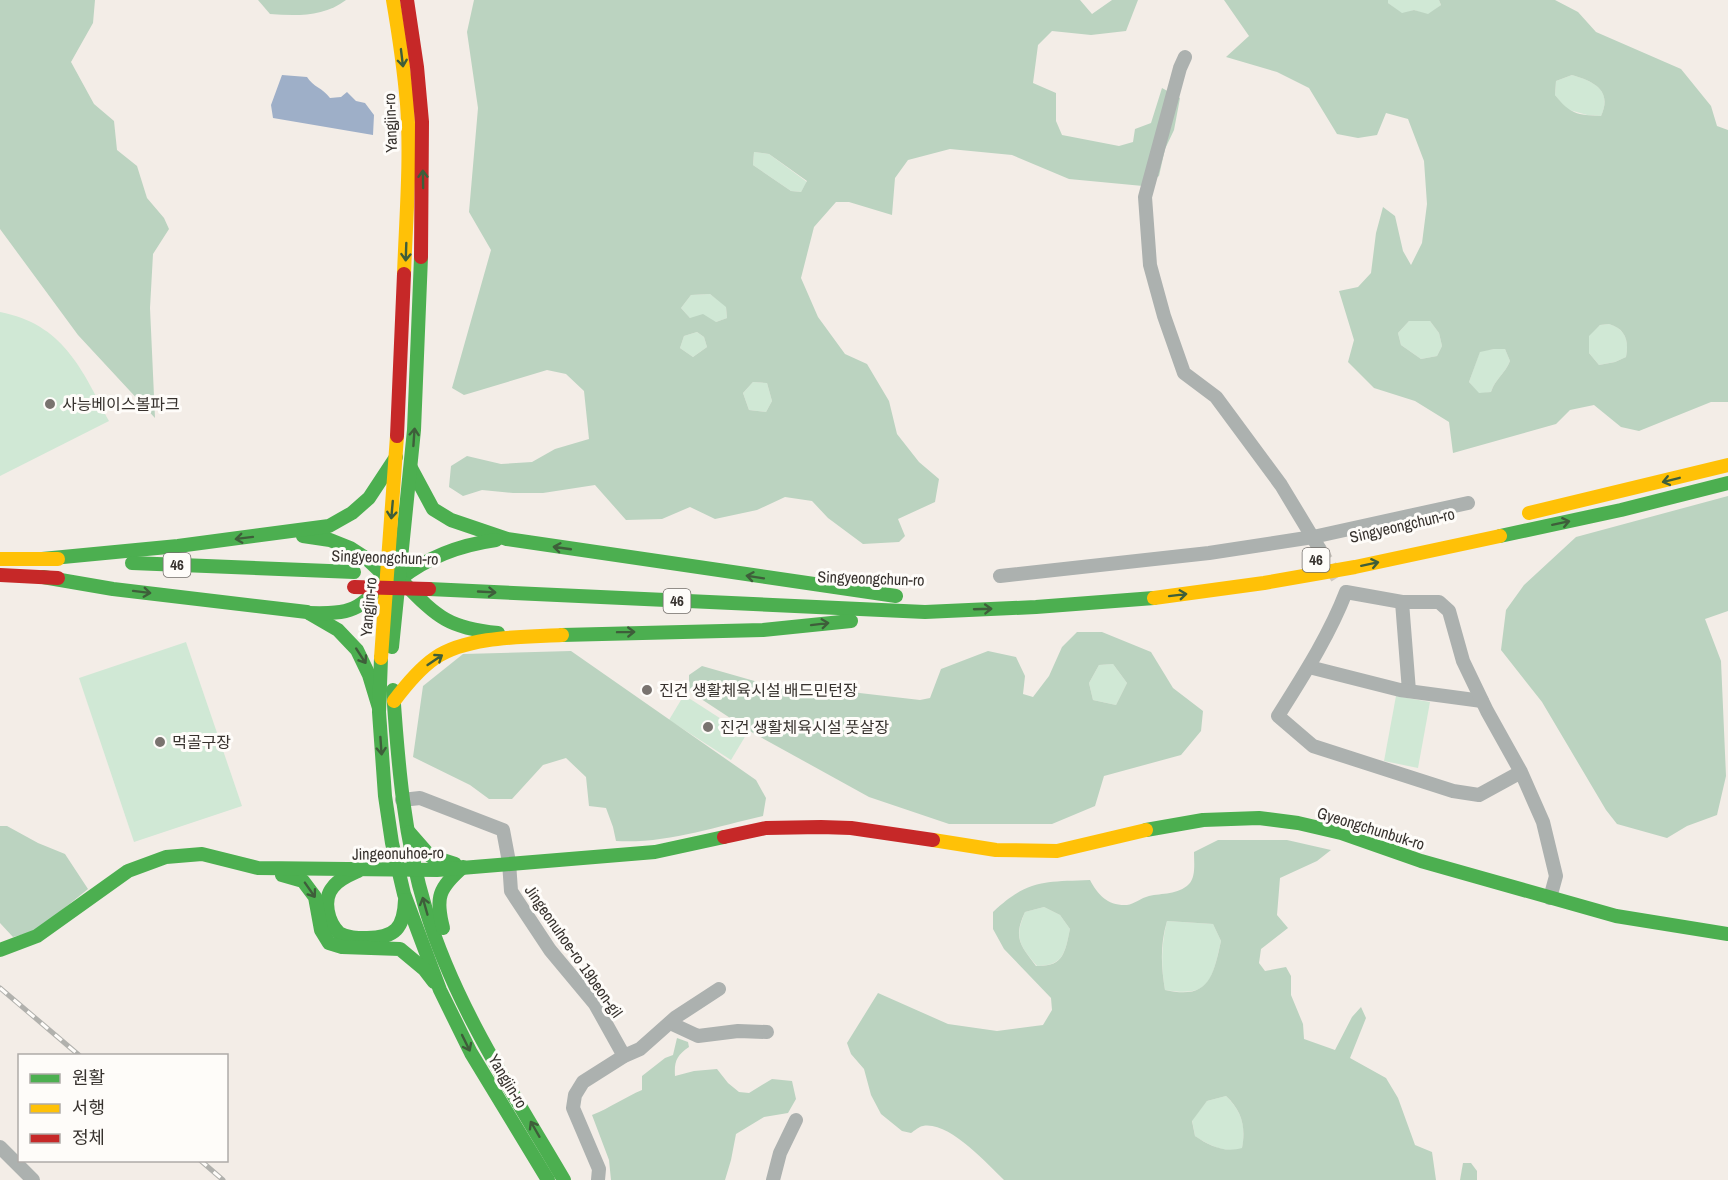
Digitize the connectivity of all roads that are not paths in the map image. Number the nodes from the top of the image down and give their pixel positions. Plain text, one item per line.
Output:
1 (393, 0) edge
2 (407, 0) edge
3 (1185, 57) dead end
4 (396, 457) junction
5 (1728, 465) edge
6 (411, 468) junction
7 (1728, 483) edge
8 (1468, 503) dead end
9 (1519, 516) dead end
10 (283, 533) junction
11 (507, 539) junction
12 (1316, 543) junction
13 (1334, 557) dead end
14 (0, 559) edge
15 (42, 559) junction
16 (1287, 565) dead end
17 (1252, 571) dead end
18 (0, 575) edge
19 (430, 575) dead end
20 (1000, 576) dead end
21 (43, 577) junction
22 (393, 579) junction
23 (1183, 580) dead end
24 (162, 581) dead end
25 (348, 587) dead end
26 (1102, 588) dead end
27 (760, 590) dead end
28 (1046, 592) dead end
29 (1024, 594) dead end
30 (968, 596) dead end
31 (1402, 602) junction
32 (307, 612) junction
33 (925, 612) junction
34 (558, 636) junction
35 (1309, 667) junction
36 (1409, 691) junction
37 (394, 701) junction
38 (1482, 701) junction
39 (379, 708) junction
40 (1521, 772) junction
41 (402, 800) junction
42 (821, 827) joint
43 (408, 830) junction
44 (392, 843) junction
45 (509, 862) junction
46 (463, 867) junction
47 (258, 868) junction
48 (328, 870) junction
49 (360, 870) junction
50 (399, 870) junction
51 (415, 870) junction
52 (404, 894) junction
53 (1550, 898) junction
54 (1728, 934) edge
55 (0, 950) edge
56 (448, 965) junction
57 (719, 989) dead end
58 (440, 990) junction
59 (670, 1023) junction
60 (767, 1032) dead end
61 (624, 1056) junction
62 (796, 1120) dead end
63 (0, 1147) edge
64 (33, 1180) edge
65 (548, 1180) edge
66 (564, 1180) edge
67 (598, 1180) edge
68 (772, 1180) edge

1 -> 4 main road, Yangjin-ro
6 -> 2 main road, Yangjin-ro
3 - 12 street
4 - 10 main road
4 -> 22 main road, Yangjin-ro
5 -> 9 main road
6 - 11 main road
6 - 22 main road, Yangjin-ro
33 -> 7 main road, Singyeongchun-ro / 46
8 - 12 street
10 -> 15 main road
10 - 22 main road
11 - 22 main road
27 -> 11 main road, Singyeongchun-ro
12 - 20 street
13 - 16 main road, Singyeongchun-ro / 46
14 - 15 main road, Singyeongchun-ro / 46
15 - 19 main road, Singyeongchun-ro / 46
17 - 23 main road
18 - 21 main road, 46
21 - 24 main road, 46
21 -> 32 main road
22 - 32 main road
22 - 34 main road
22 - 37 main road, Yangjin-ro
22 - 39 main road, Yangjin-ro
25 -> 33 main road, Singyeongchun-ro / 46, bridge
26 - 28 main road
29 - 30 main road
31 - 35 street
31 - 36 street
31 - 38 street
32 -> 39 main road
34 -> 33 main road
37 -> 34 main road
35 - 36 street
35 - 40 street
36 - 38 street
37 - 41 main road, Yangjin-ro
38 - 40 street
39 -> 44 main road, Yangjin-ro
40 - 53 street
41 - 43 main road, Yangjin-ro
41 - 45 street, Jingeonuhoe-ro 19beon-gil
42 - 45 main road, Jingeonuhoe-ro
42 - 53 main road, Gyeongchunbuk-ro
43 - 46 main road
43 - 51 main road, Yangjin-ro
44 - 48 main road
44 - 50 main road, Yangjin-ro
45 - 46 main road, Jingeonuhoe-ro
45 - 61 street, Jingeonuhoe-ro 19beon-gil
46 - 51 main road, Jingeonuhoe-ro
46 - 56 main road
47 - 48 main road, Jingeonuhoe-ro
47 - 55 main road, Jingeonuhoe-ro
47 -> 58 main road
48 - 49 main road, Jingeonuhoe-ro
49 - 50 main road, Jingeonuhoe-ro
49 - 52 main road
50 - 51 main road, Jingeonuhoe-ro
50 - 52 main road, Yangjin-ro
56 -> 51 main road, Yangjin-ro
52 - 58 main road, Yangjin-ro
53 - 54 main road, Gyeongchunbuk-ro
66 -> 56 main road, Yangjin-ro
57 - 59 street
58 -> 65 main road, Yangjin-ro
59 - 60 street
59 - 61 street
61 - 67 street
62 - 68 street
63 - 64 street

